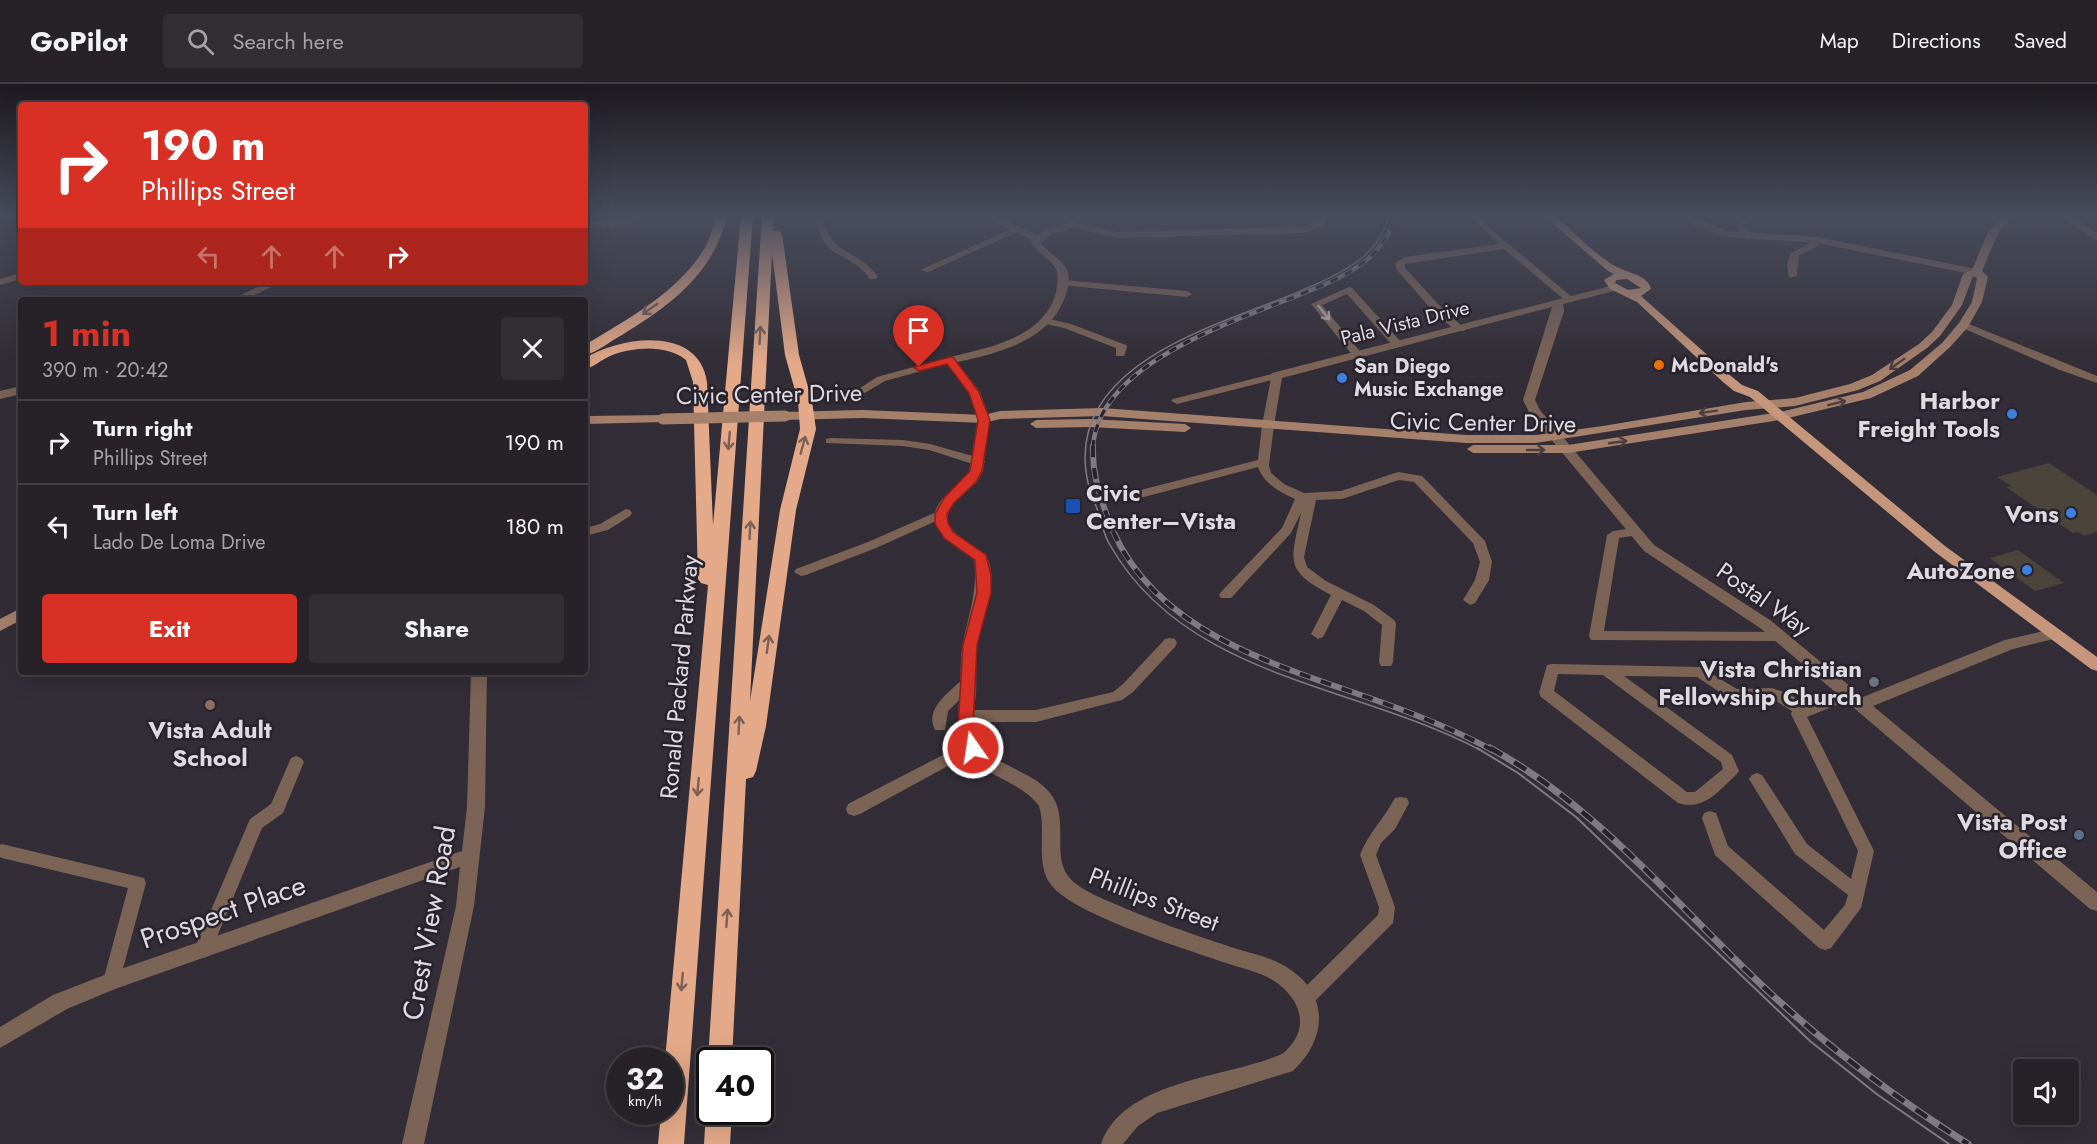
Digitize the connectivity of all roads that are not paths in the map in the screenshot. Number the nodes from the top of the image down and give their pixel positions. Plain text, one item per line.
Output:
1 (700, 264) edge
2 (743, 264) edge
3 (765, 264) edge
4 (780, 264) edge
5 (859, 264) edge
6 (938, 264) edge
7 (1056, 264) edge
8 (1401, 264) edge
9 (1525, 264) edge
10 (1598, 264) edge
11 (1606, 264) edge
12 (1791, 264) edge
13 (1938, 264) edge
14 (1979, 264) edge
15 (925, 270) dead end
16 (1976, 272) junction
17 (1625, 276) junction
18 (1792, 276) dead end
19 (18, 277) edge
20 (873, 277) dead end
21 (0, 282) edge
22 (1063, 283) junction
23 (1612, 283) junction
24 (271, 285) edge
25 (1642, 292) junction
26 (1628, 293) junction
27 (1187, 294) dead end
28 (242, 297) edge
29 (1564, 302) junction
30 (1957, 305) junction
31 (1046, 321) junction
32 (1964, 325) junction
33 (1460, 329) junction
34 (1398, 345) junction
35 (588, 349) edge
36 (1120, 354) dead end
37 (1358, 355) junction
38 (950, 360) junction
39 (588, 363) edge
40 (1276, 376) junction
41 (2097, 380) edge
42 (18, 391) edge
43 (859, 392) dead end
44 (1754, 394) junction
45 (0, 395) edge
46 (1177, 401) dead end
47 (1766, 404) junction
48 (807, 414) junction
49 (1780, 416) junction
50 (588, 420) edge
51 (984, 420) junction
52 (1268, 430) junction
53 (1558, 436) junction
54 (830, 441) dead end
55 (1568, 449) junction
56 (979, 462) junction
57 (1264, 462) junction
58 (1306, 497) junction
59 (1125, 498) dead end
60 (626, 513) dead end
61 (941, 514) junction
62 (588, 531) edge
63 (1634, 532) junction
64 (801, 572) dead end
65 (1339, 593) junction
66 (1226, 595) dead end
67 (1470, 600) dead end
68 (18, 615) edge
69 (0, 626) edge
70 (1318, 634) dead end
71 (2053, 634) junction
72 (1780, 637) junction
73 (1170, 643) dead end
74 (1386, 662) dead end
75 (2097, 665) edge
76 (709, 666) junction
77 (1606, 670) junction
78 (479, 675) edge
79 (969, 682) junction
80 (1855, 699) junction
81 (1804, 712) junction
82 (967, 716) junction
83 (940, 726) dead end
84 (972, 746) junction
85 (296, 762) dead end
86 (1757, 779) dead end
87 (1401, 803) dead end
88 (854, 809) dead end
89 (1710, 818) dead end
90 (734, 825) junction
91 (2, 851) dead end
92 (472, 855) junction
93 (1857, 892) junction
94 (2097, 903) edge
95 (203, 950) junction
96 (112, 981) junction
97 (1305, 999) junction
98 (0, 1038) edge
99 (721, 1047) edge
100 (718, 1125) edge
101 (413, 1144) edge
102 (670, 1144) edge
103 (717, 1144) edge
104 (1112, 1144) edge

1 -> 35 highway
2 -> 76 highway, Ronald Packard Parkway
90 -> 3 highway
4 - 48 highway
5 - 20 street
6 - 15 street
7 - 22 street
8 - 33 street
9 - 29 street
10 - 23 main road
11 - 17 main road
12 - 18 street
13 - 16 street
14 - 16 main road, Civic Center Drive
16 - 30 main road, Civic Center Drive
16 - 32 main road, Civic Center Drive
17 - 23 main road
17 - 25 main road
19 - 21 street
22 - 27 street
22 - 31 street
23 - 26 main road
23 - 29 street, Pala Vista Drive
24 - 28 street
25 - 26 main road
25 - 44 main road
26 - 44 main road
29 - 33 street, Pala Vista Drive
29 - 53 street, Postal Way
30 - 32 main road
30 -> 47 main road, Civic Center Drive
31 - 36 street
31 - 38 street
32 - 41 street
49 -> 32 main road, Civic Center Drive
33 - 34 street, Pala Vista Drive
34 - 37 street, Pala Vista Drive
34 -> 37 street
37 - 40 street, Pala Vista Drive
38 - 43 street
38 - 51 street
39 - 76 highway
40 - 46 street, Pala Vista Drive
40 - 52 street
42 - 45 street
44 - 47 main road
47 - 49 main road
47 -> 53 main road, Civic Center Drive
48 - 50 main road, Civic Center Drive, bridge
48 - 51 main road, Civic Center Drive
90 -> 48 highway
55 -> 49 main road, Civic Center Drive
49 - 71 main road
51 - 52 main road, Civic Center Drive
51 - 56 street
52 - 53 main road, Civic Center Drive
52 -> 55 main road, Civic Center Drive
52 - 57 street
53 - 55 street, Postal Way
54 - 56 street
55 - 63 street, Postal Way
56 - 61 street
57 - 58 street
57 - 59 street
58 - 65 street
58 - 66 street
58 - 67 street
60 - 62 street
61 - 64 street
61 - 79 street
63 - 72 street, Postal Way
63 - 72 street
65 - 70 street
65 - 74 street
68 - 69 main road
71 - 75 main road
71 - 80 street
72 - 80 street, Postal Way
73 - 82 street
76 -> 102 highway, Ronald Packard Parkway
77 - 77 street
77 - 81 street
78 - 92 street, Crest View Road
79 - 82 street
79 - 83 street
80 - 81 street
80 - 94 street, Postal Way
81 - 93 street
82 - 84 street
84 - 88 street
84 - 97 street, Phillips Street
85 - 95 street
86 - 93 street
87 - 97 street
89 - 93 street
99 -> 90 highway
91 - 96 street
92 - 95 street, Prospect Place
92 - 101 street, Crest View Road
95 - 96 street, Prospect Place
96 - 98 street, Prospect Place
97 - 104 street
100 - 103 highway

